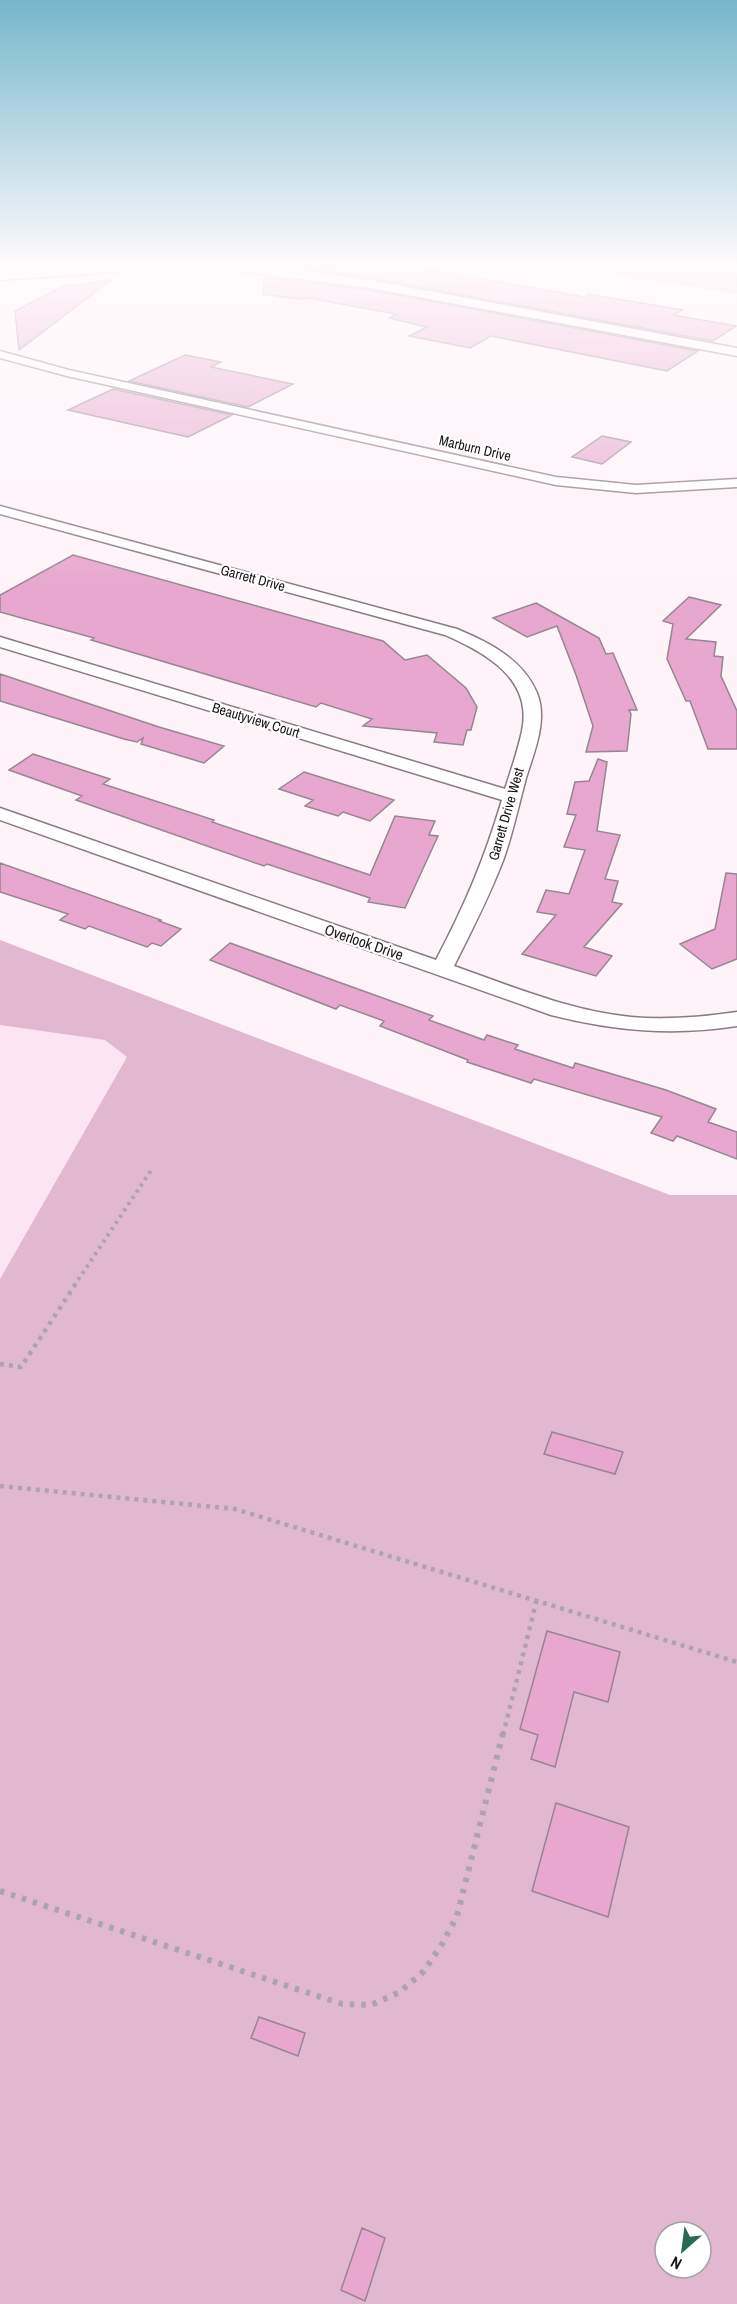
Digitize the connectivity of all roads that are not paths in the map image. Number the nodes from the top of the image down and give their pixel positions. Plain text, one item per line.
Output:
1 (74, 375) edge
2 (737, 483) edge
3 (0, 510) edge
4 (0, 642) edge
5 (501, 660) joint
6 (512, 798) junction
7 (0, 814) edge
8 (442, 968) junction
9 (737, 1019) edge

1 - 2 street, Marburn Drive
3 - 5 street, Garrett Drive
4 - 6 street, Beautyview Court
5 - 6 street, Garrett Drive West
6 - 8 street, Garrett Drive West
7 - 8 street, Overlook Drive
8 - 9 street, Overlook Drive

